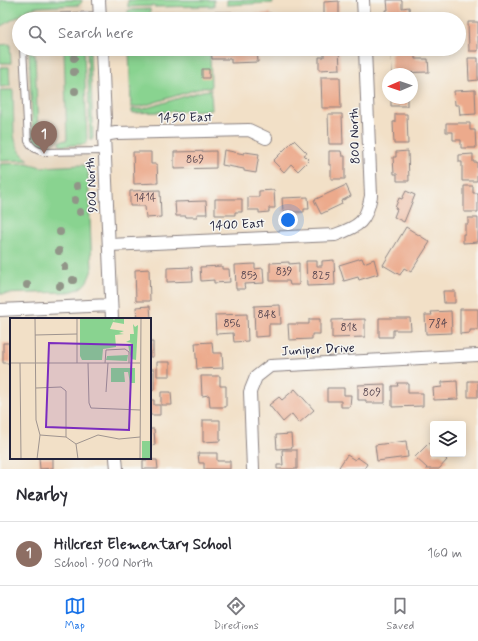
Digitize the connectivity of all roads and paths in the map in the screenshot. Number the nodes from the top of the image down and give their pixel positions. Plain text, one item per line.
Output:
1 (99, 0) edge
2 (363, 0) edge
3 (100, 12) edge
4 (364, 12) edge
5 (23, 56) edge
6 (102, 56) edge
7 (365, 56) edge
8 (104, 135) junction
9 (266, 138) dead end
10 (104, 150) junction
11 (362, 220) joint
12 (109, 245) junction
13 (111, 305) junction
14 (0, 310) edge
15 (112, 318) edge
16 (478, 355) edge
17 (116, 459) edge
18 (117, 469) edge
19 (253, 469) edge

1 - 3 street
2 - 4 street
5 - 10 lane
6 - 8 street, 900 North
7 - 11 street, 800 North
8 - 9 street, 1450 East
8 - 10 street, 900 North
10 - 12 street, 900 North
11 - 12 street, 1400 East
12 - 13 street, 900 North
13 - 14 street
13 - 15 street, 900 North
16 - 19 street, Juniper Drive
17 - 18 street

